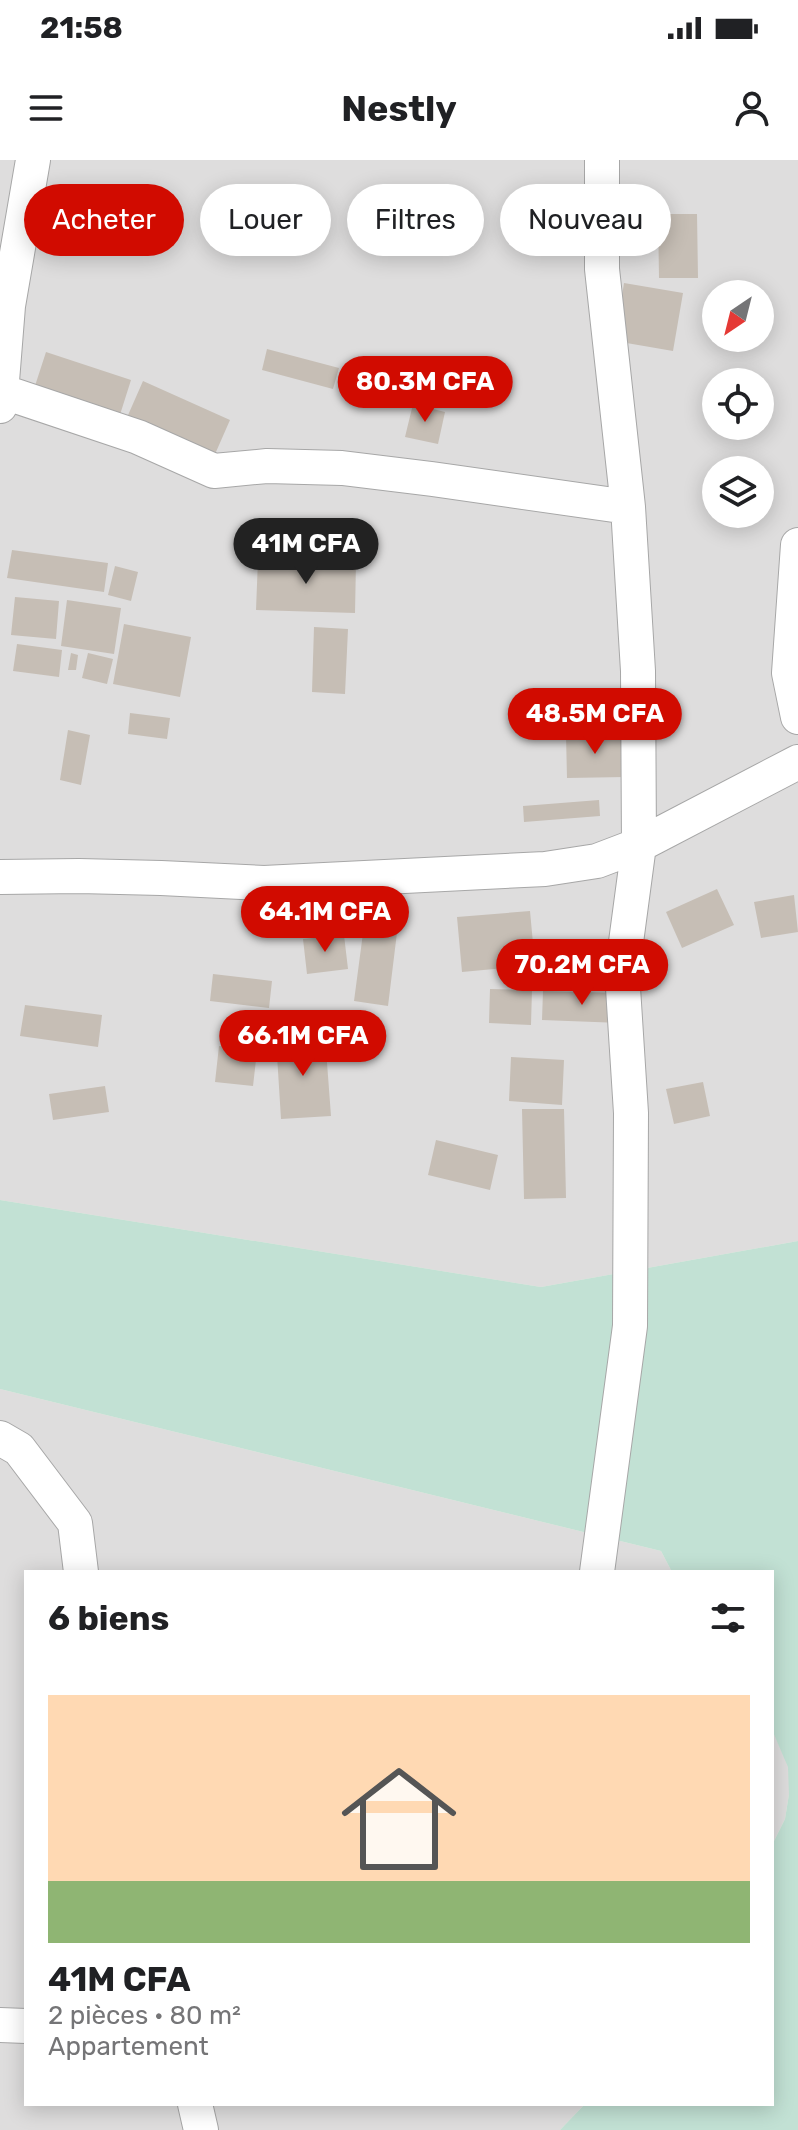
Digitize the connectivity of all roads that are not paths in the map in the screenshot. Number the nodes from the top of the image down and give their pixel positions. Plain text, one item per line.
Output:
1 (33, 160) edge
2 (602, 160) edge
3 (1, 398) edge
4 (628, 507) junction
5 (798, 545) edge
6 (798, 717) edge
7 (798, 762) edge
8 (639, 845) junction
9 (0, 877) edge
10 (0, 1438) edge
11 (81, 1570) edge
12 (597, 1570) edge
13 (0, 2025) edge
14 (24, 2026) edge
15 (195, 2106) edge
16 (201, 2130) edge

1 - 3 street
2 - 4 street
3 - 4 street
4 - 8 street
5 - 6 street
7 - 8 street
8 - 9 street
8 - 12 street
10 - 11 street
13 - 14 street
15 - 16 street

